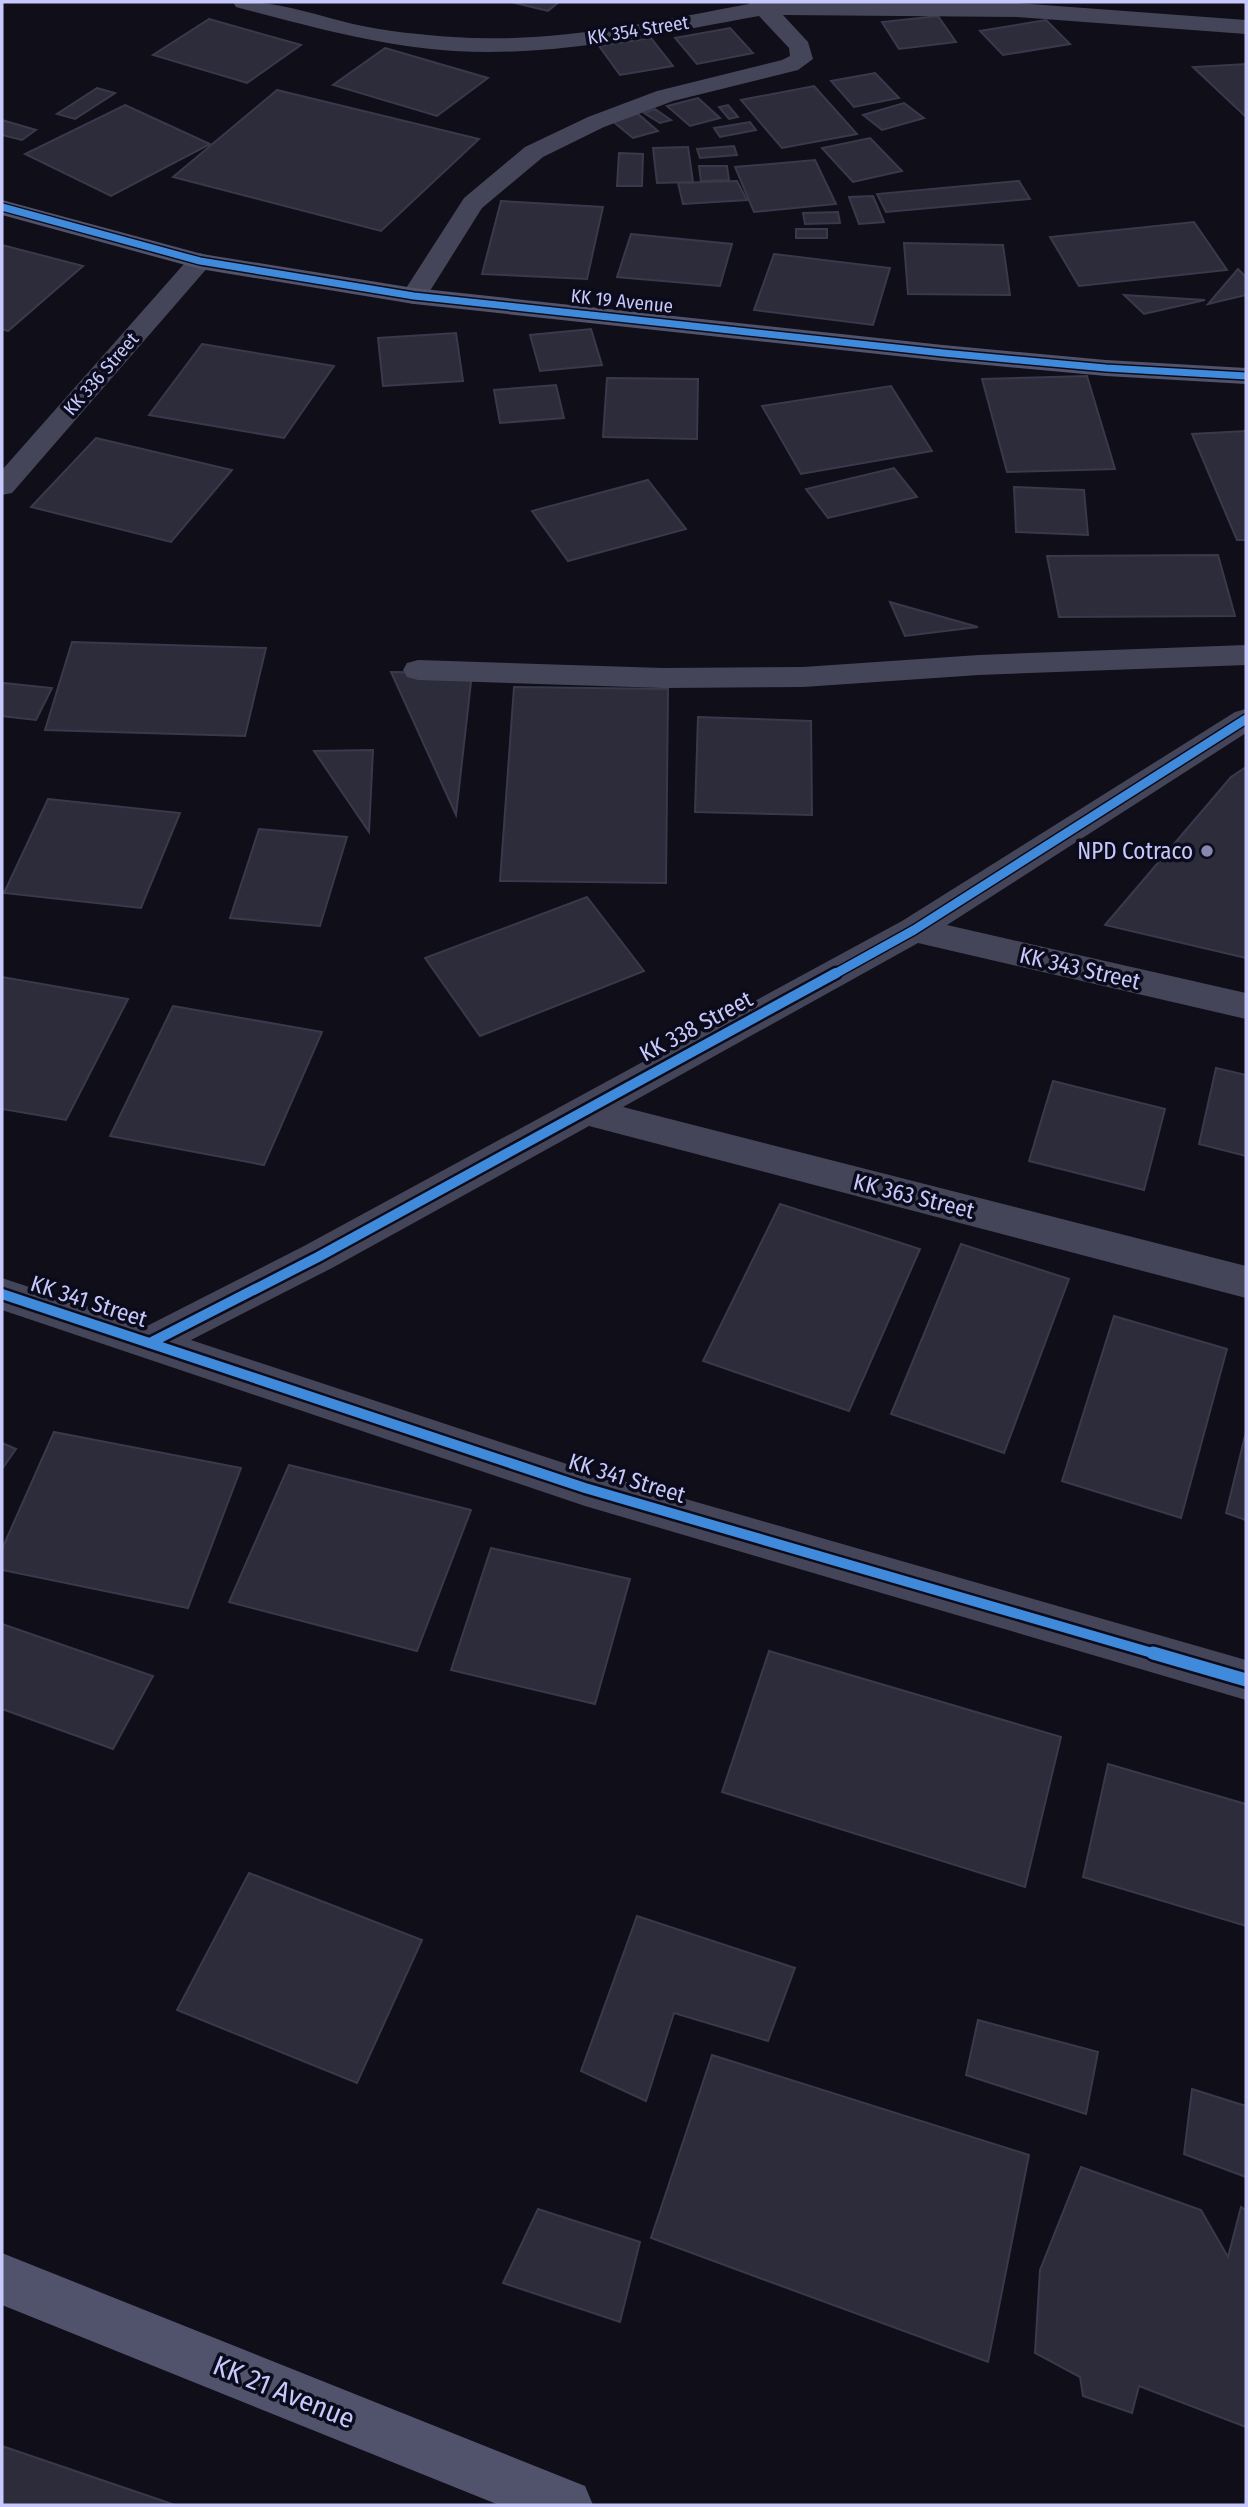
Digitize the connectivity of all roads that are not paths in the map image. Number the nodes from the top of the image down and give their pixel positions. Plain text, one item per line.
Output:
1 (244, 2) edge
2 (762, 5) edge
3 (1246, 27) edge
4 (2, 207) edge
5 (200, 261) junction
6 (414, 296) junction
7 (1246, 376) edge
8 (2, 487) edge
9 (1246, 655) edge
10 (418, 670) dead end
11 (1246, 719) edge
12 (914, 930) junction
13 (1246, 1006) edge
14 (582, 1110) junction
15 (1246, 1282) edge
16 (2, 1294) edge
17 (150, 1343) junction
18 (1246, 1680) edge
19 (2, 2279) edge
20 (566, 2505) edge

1 - 2 street, KK 354 Street
2 - 3 street, KK 354 Street
2 - 6 street
4 - 5 street, KK 19 Avenue
5 - 6 street, KK 19 Avenue
5 - 8 street, KK 336 Street
6 - 7 street, KK 19 Avenue
9 - 10 street
11 - 12 street, KK 338 Street
12 - 13 street, KK 343 Street
12 - 14 street, KK 338 Street
14 - 15 street, KK 363 Street
14 - 17 street, KK 338 Street
16 - 17 street, KK 341 Street
17 - 18 street, KK 341 Street
19 - 20 street, KK 21 Avenue

